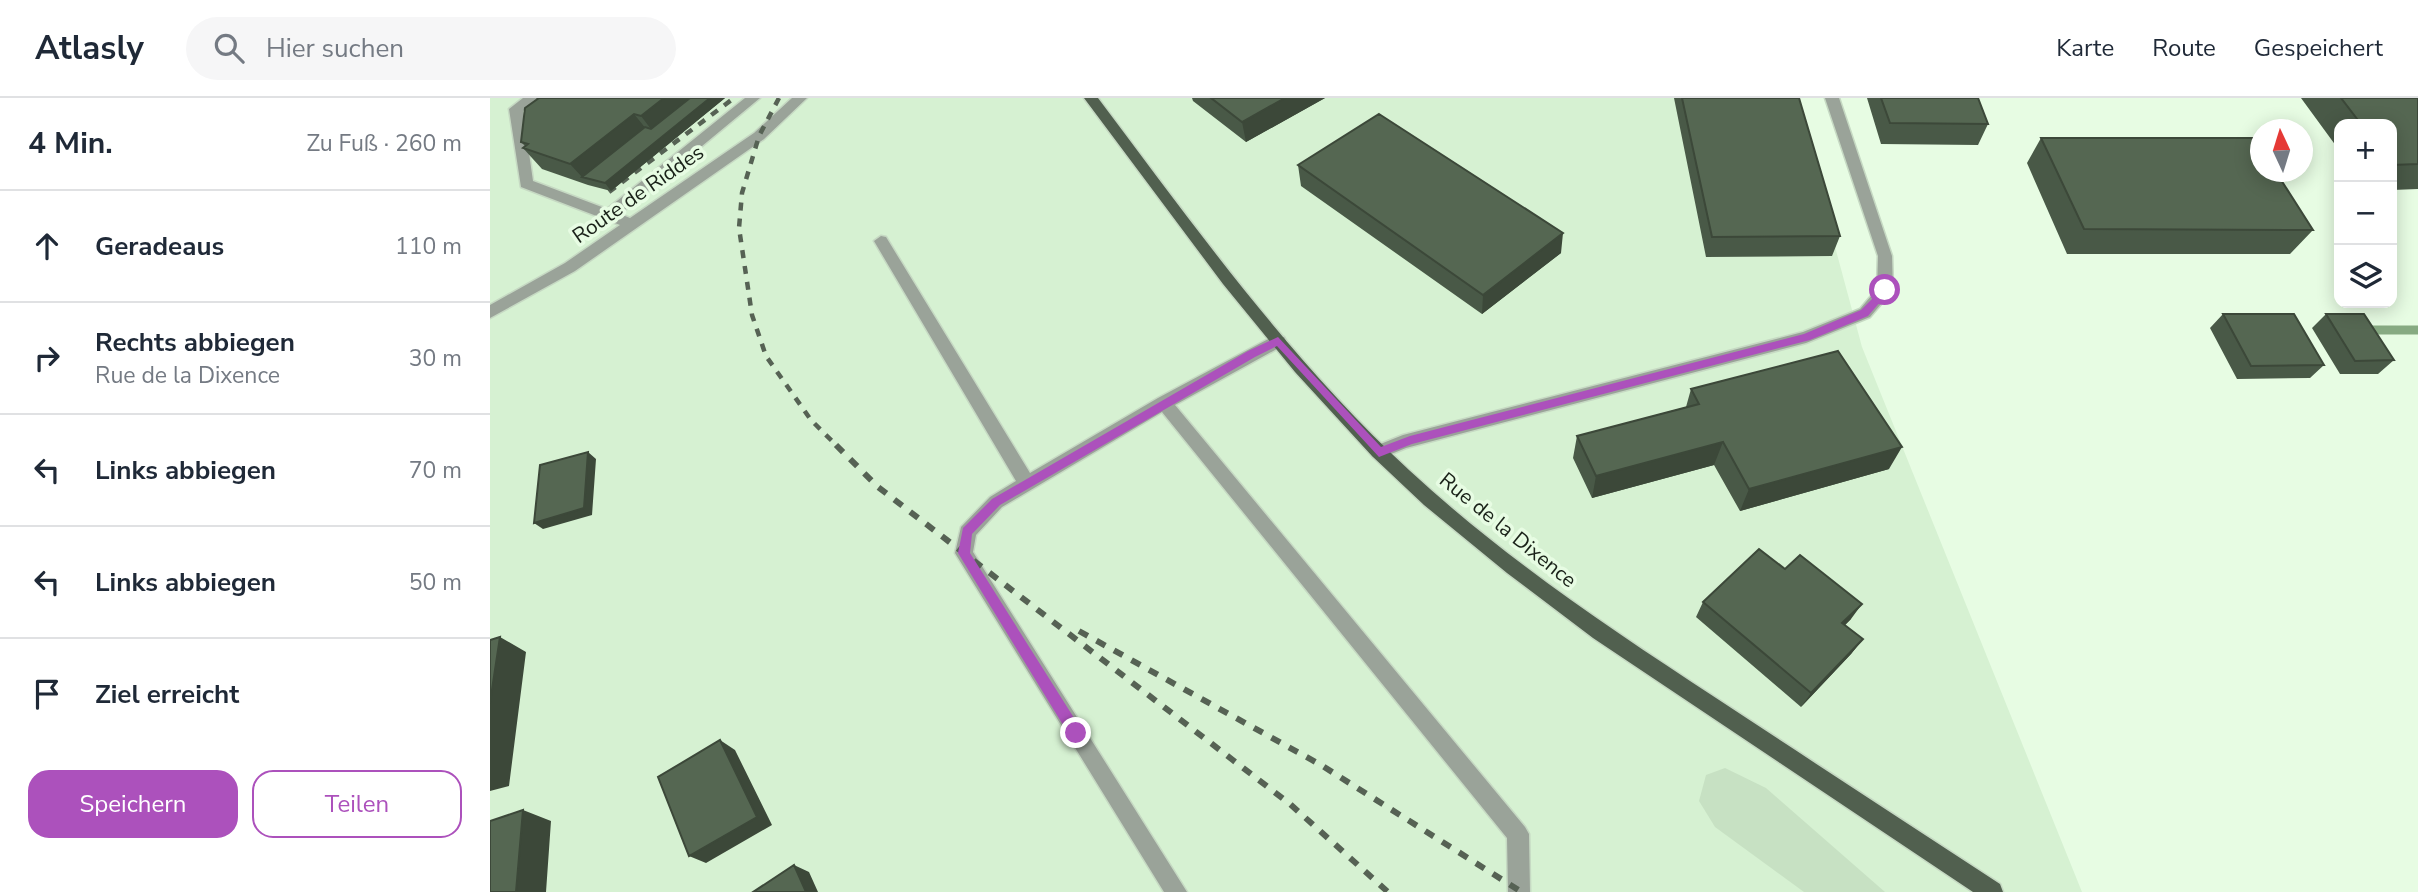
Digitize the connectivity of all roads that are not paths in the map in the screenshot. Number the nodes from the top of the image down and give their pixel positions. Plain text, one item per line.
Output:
1 (532, 98) edge
2 (753, 98) edge
3 (800, 98) edge
4 (1091, 98) edge
5 (1832, 98) edge
6 (609, 215) junction
7 (631, 224) junction
8 (881, 241) dead end
9 (490, 312) edge
10 (1278, 341) junction
11 (1164, 403) junction
12 (1379, 452) junction
13 (1027, 484) junction
14 (1176, 892) edge
15 (1519, 892) edge
16 (1992, 892) edge

1 - 6 street
2 - 6 street
3 - 7 street, Route de Riddes
4 - 10 main road, Rue de la Dixence
5 - 12 street
6 - 7 street
7 - 9 street, Route de Riddes
8 - 13 street
10 - 11 street
10 - 12 main road, Rue de la Dixence
11 - 13 street
11 - 15 street
12 - 16 main road, Rue de la Dixence
13 - 14 street

